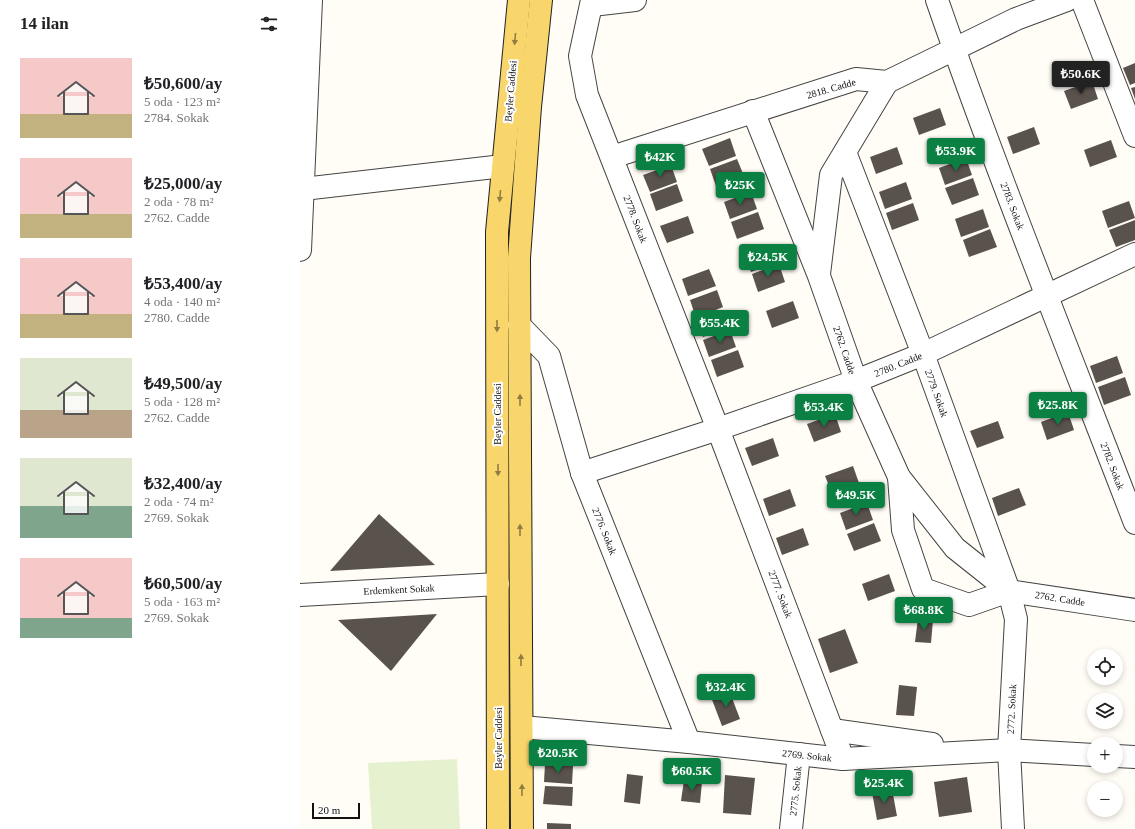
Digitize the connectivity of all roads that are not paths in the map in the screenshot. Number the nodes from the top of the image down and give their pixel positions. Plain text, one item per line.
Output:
1 (311, 0) edge
2 (519, 0) edge
3 (541, 0) edge
4 (634, 0) edge
5 (937, 0) edge
6 (1067, 0) edge
7 (1082, 0) edge
8 (592, 2) edge
9 (954, 49) junction
10 (887, 82) junction
11 (752, 112) junction
12 (303, 122) edge
13 (1135, 136) edge
14 (845, 152) junction
15 (612, 157) junction
16 (503, 166) junction
17 (303, 189) junction
18 (300, 250) edge
19 (1135, 254) edge
20 (819, 276) junction
21 (1047, 296) junction
22 (519, 325) junction
23 (923, 354) junction
24 (856, 381) junction
25 (718, 429) junction
26 (582, 473) junction
27 (899, 477) junction
28 (1135, 523) edge
29 (521, 582) junction
30 (498, 584) junction
31 (1009, 591) junction
32 (300, 595) edge
33 (1135, 610) edge
34 (498, 726) junction
35 (522, 727) junction
36 (832, 730) junction
37 (689, 742) junction
38 (1009, 750) junction
39 (981, 751) junction
40 (799, 754) junction
41 (1087, 754) edge
42 (1123, 756) edge
43 (1135, 757) edge
44 (843, 758) junction
45 (498, 829) edge
46 (522, 829) edge
47 (791, 829) edge
48 (1013, 829) edge

1 - 12 street
2 -> 16 main road, Beyler Caddesi
3 - 22 main road
4 - 8 street
5 - 9 street, 2783. Sokak
6 - 9 street
7 - 13 street
8 - 15 street, 2778. Sokak
9 - 10 street
9 - 21 street, 2783. Sokak
10 - 11 street, 2818. Cadde
10 - 14 street
11 - 15 street, 2818. Cadde
11 - 20 street, 2762. Cadde
12 - 17 street
14 - 20 street
14 - 23 street, 2779. Sokak
15 - 25 street, 2778. Sokak
16 - 17 street
16 -> 30 main road, Beyler Caddesi
17 - 18 street
19 - 21 street, 2780. Cadde
20 - 24 street, 2762. Cadde
21 - 23 street, 2780. Cadde
21 - 28 street, 2782. Sokak
22 - 26 street, 2776. Sokak
29 -> 22 main road
23 - 24 street, 2780. Cadde
23 - 31 street, 2779. Sokak
24 - 25 street, 2780. Cadde
24 - 27 street, 2762. Cadde
25 - 26 street, 2780. Cadde
25 - 36 street, 2777. Sokak
26 - 37 street, 2776. Sokak
27 - 31 street, 2762. Cadde
27 - 31 street
29 - 30 main road
35 -> 29 main road
30 - 32 street, Erdemkent Sokak
30 - 34 main road, Beyler Caddesi
31 - 33 street, 2762. Cadde
31 - 38 street, 2772. Sokak
34 - 35 main road
34 - 45 main road, Beyler Caddesi
35 - 37 street, 2769. Sokak
46 -> 35 main road
36 - 39 street
36 - 44 street, 2777. Sokak
37 - 40 street, 2769. Sokak
38 - 39 street, 2769. Sokak
38 - 41 street, 2769. Sokak
38 - 48 street, 2772. Sokak
39 - 44 street, 2769. Sokak
40 - 44 street, 2769. Sokak
40 - 47 street, 2775. Sokak
42 - 43 street

